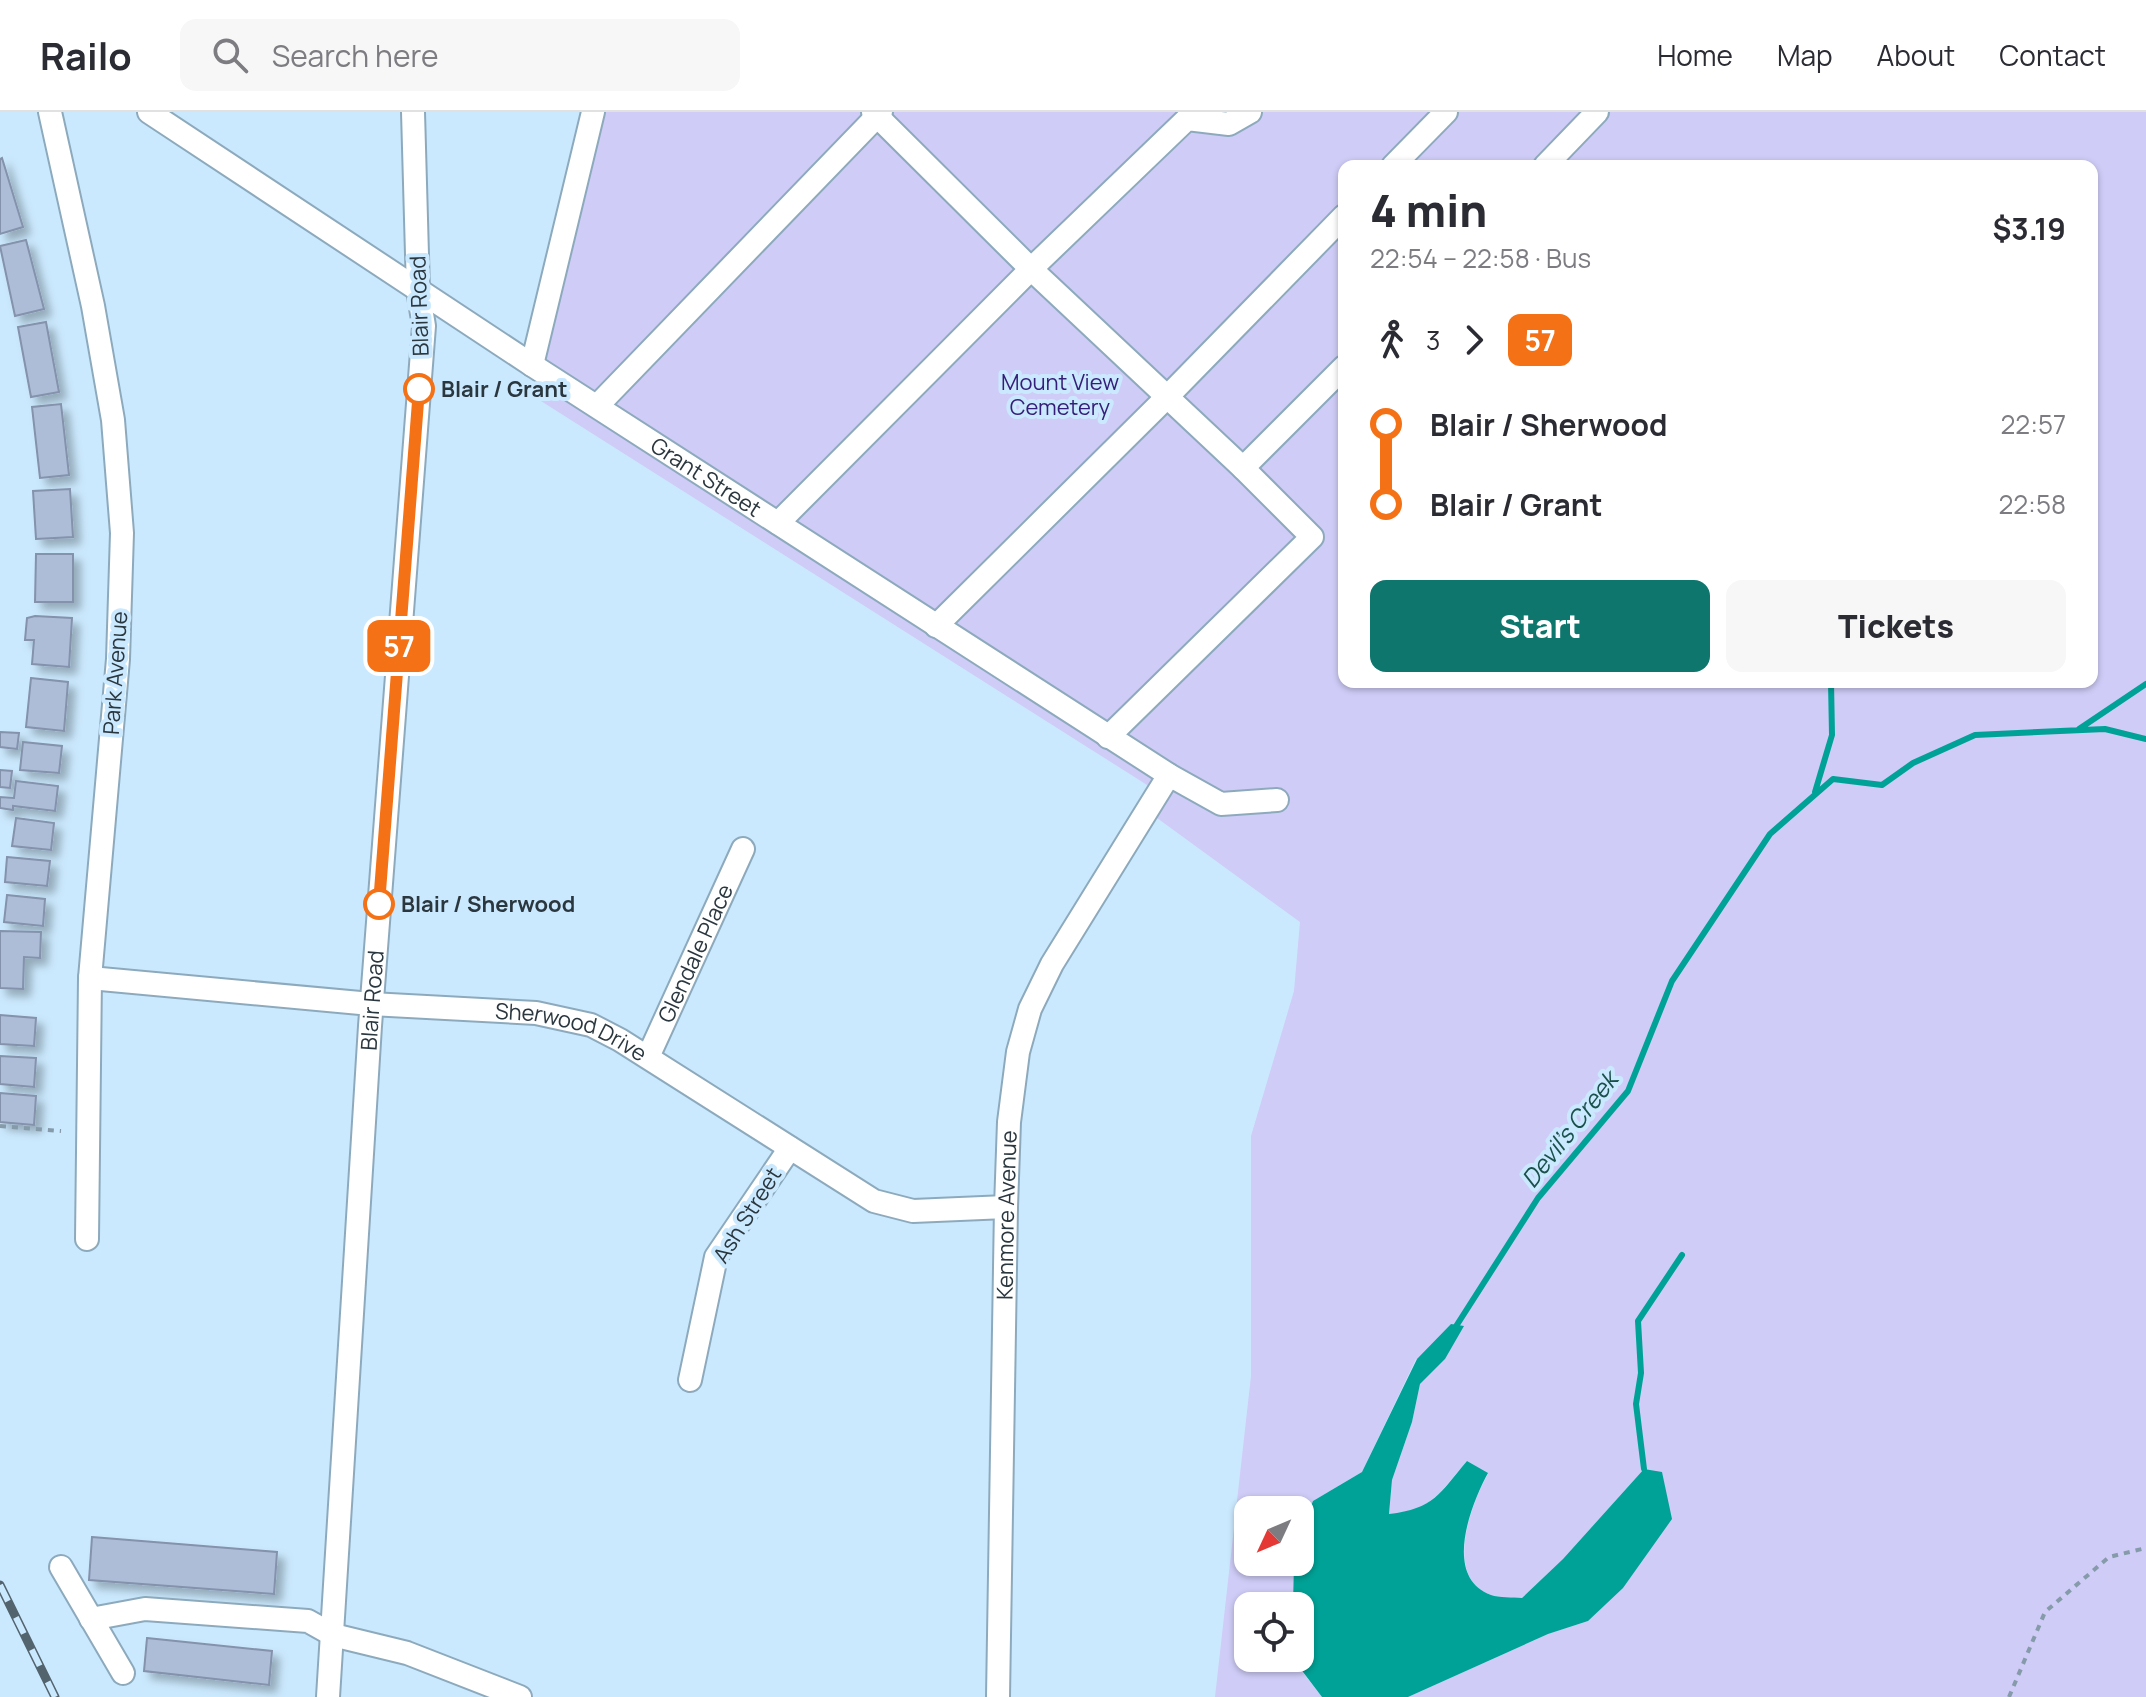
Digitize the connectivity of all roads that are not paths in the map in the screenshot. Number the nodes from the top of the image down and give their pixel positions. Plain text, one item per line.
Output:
1 (50, 112) edge
2 (149, 112) edge
3 (413, 112) edge
4 (593, 112) edge
5 (1250, 112) edge
6 (1446, 112) edge
7 (1597, 112) edge
8 (877, 113) edge
9 (1183, 115) edge
10 (1399, 160) edge
11 (1551, 160) edge
12 (1338, 222) edge
13 (1031, 269) junction
14 (418, 290) junction
15 (532, 365) junction
16 (1338, 373) edge
17 (1167, 397) junction
18 (598, 405) junction
19 (1243, 468) junction
20 (778, 523) junction
21 (936, 626) junction
22 (1108, 737) junction
23 (1169, 775) junction
24 (1277, 800) dead end
25 (743, 849) dead end
26 (90, 978) junction
27 (371, 1004) junction
28 (648, 1057) junction
29 (790, 1148) junction
30 (1006, 1207) junction
31 (87, 1239) dead end
32 (690, 1380) dead end
33 (61, 1567) dead end
34 (91, 1619) junction
35 (333, 1635) junction
36 (123, 1673) dead end
37 (328, 1697) edge
38 (519, 1697) edge
39 (998, 1697) edge

1 - 26 street, Park Avenue
2 - 14 street, Grant Street
3 - 14 street, Blair Road
4 - 15 street
5 - 9 street
6 - 10 street
7 - 11 street
8 - 13 street
8 - 18 street
9 - 13 street
12 - 17 street
13 - 17 street
13 - 20 street
14 - 15 street, Grant Street
14 - 27 street, Blair Road
15 - 18 street, Grant Street
16 - 19 street
17 - 19 street
17 - 21 street
18 - 20 street, Grant Street
19 - 22 street
20 - 21 street, Grant Street
21 - 22 street, Grant Street
22 - 23 street, Grant Street
23 - 24 street, Grant Street
23 - 30 street, Kenmore Avenue
25 - 28 street, Glendale Place
26 - 27 street, Sherwood Drive
26 - 31 street, Park Avenue
27 - 28 street, Sherwood Drive
27 - 35 street, Blair Road
28 - 29 street, Sherwood Drive
29 - 30 street, Sherwood Drive
29 - 32 street, Ash Street
30 - 39 street, Kenmore Avenue
33 - 34 street
34 - 35 street
34 - 36 street
35 - 37 street, Blair Road
35 - 38 street

